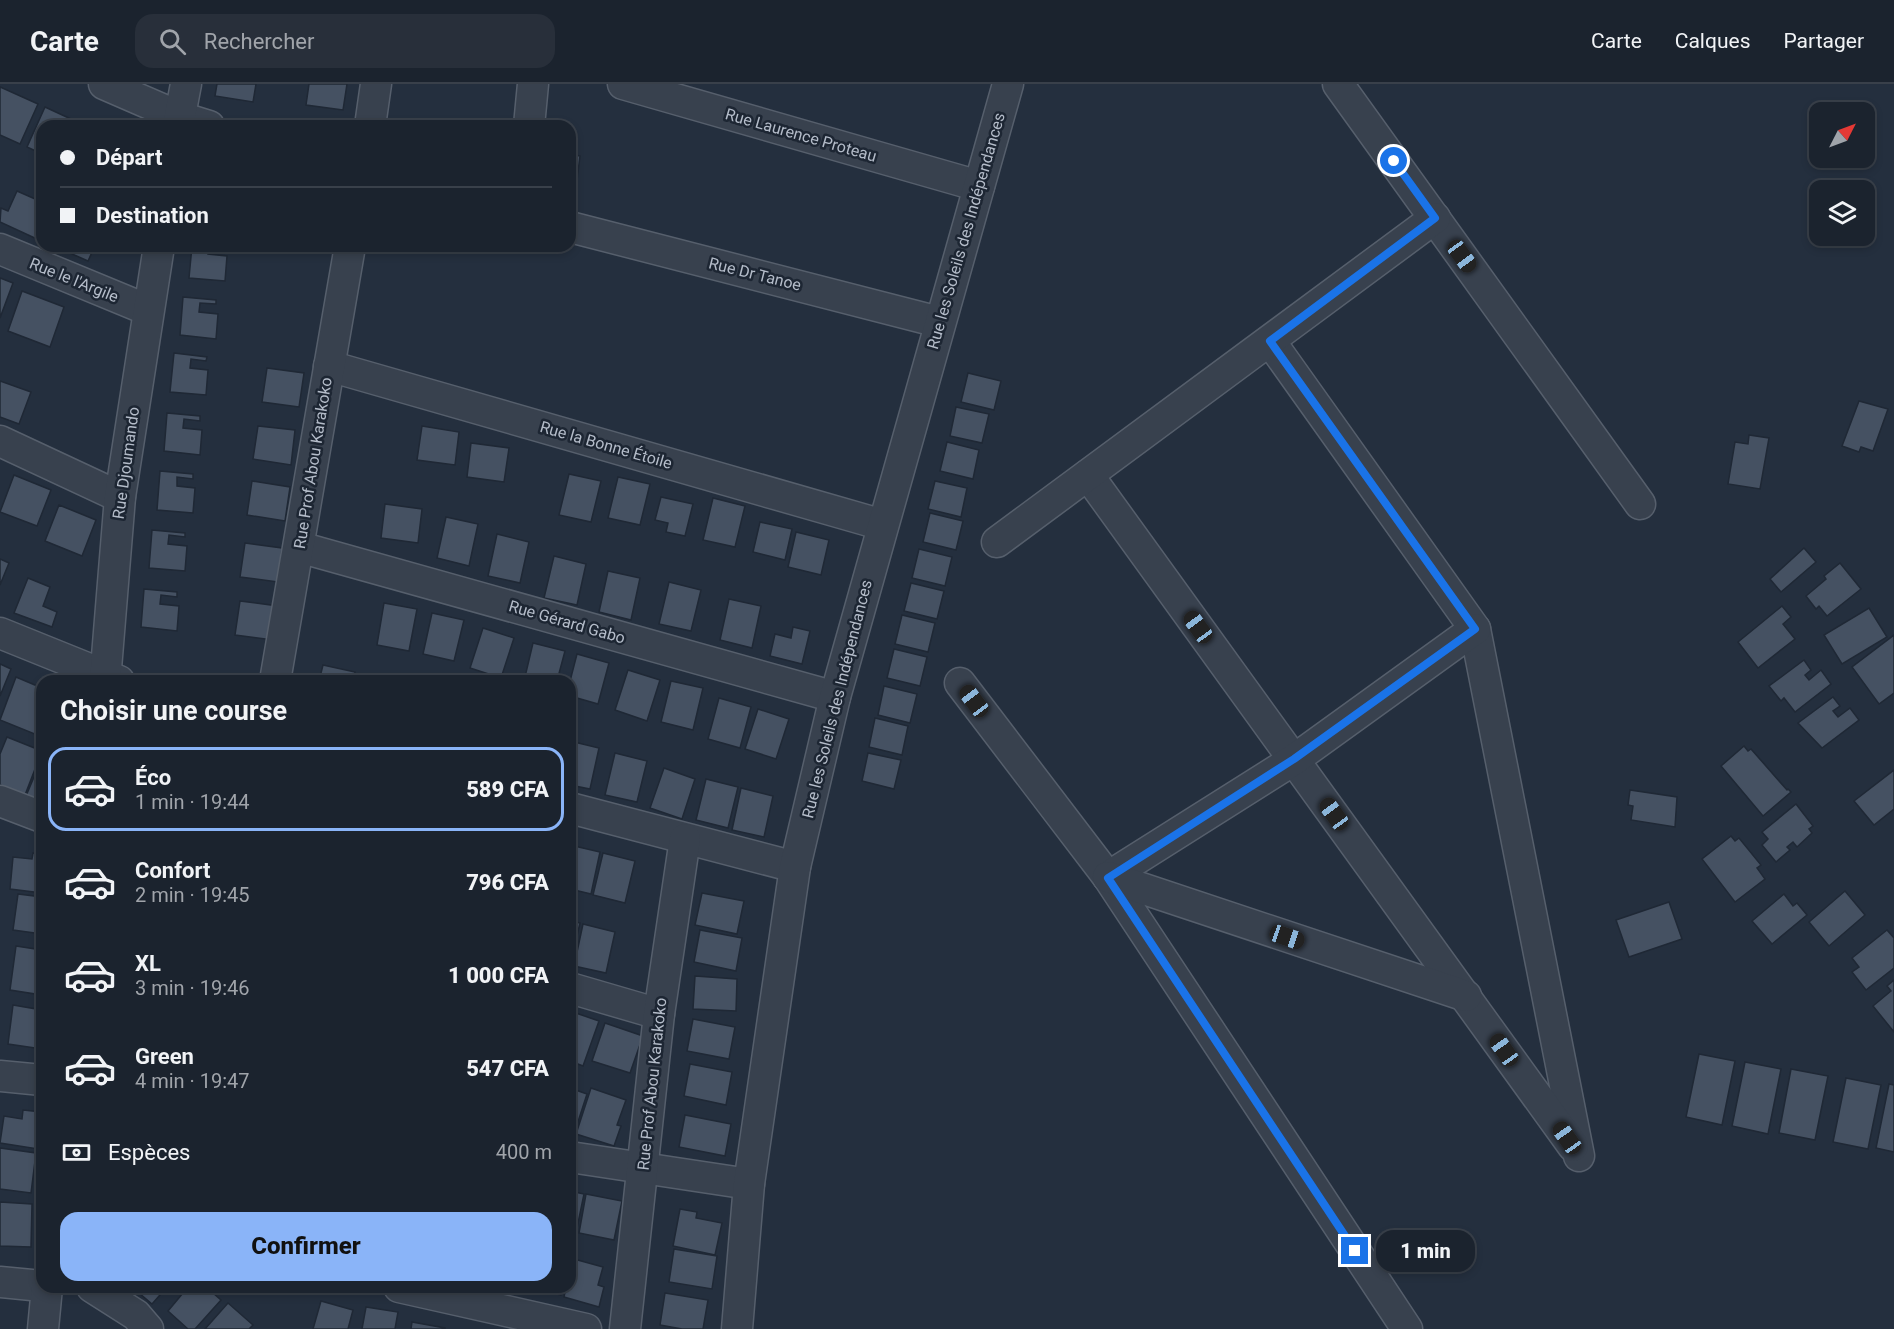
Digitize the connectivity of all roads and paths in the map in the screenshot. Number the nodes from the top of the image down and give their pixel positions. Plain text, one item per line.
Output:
1 (104, 84) edge
2 (186, 84) edge
3 (376, 84) edge
4 (533, 84) edge
5 (623, 84) edge
6 (1008, 84) edge
7 (1338, 84) edge
8 (175, 120) edge
9 (179, 120) edge
10 (371, 120) edge
11 (530, 120) edge
12 (979, 186) junction
13 (1435, 218) junction
14 (576, 229) edge
15 (0, 249) edge
16 (158, 252) edge
17 (349, 252) edge
18 (148, 310) junction
19 (939, 322) junction
20 (1270, 341) junction
21 (329, 366) junction
22 (0, 441) edge
23 (1088, 475) junction
24 (120, 497) junction
25 (1640, 504) dead end
26 (883, 525) junction
27 (997, 542) dead end
28 (299, 547) junction
29 (1475, 629) junction
30 (0, 633) edge
31 (98, 675) edge
32 (110, 675) edge
33 (277, 675) edge
34 (960, 683) dead end
35 (835, 697) junction
36 (1294, 759) junction
37 (0, 801) edge
38 (576, 810) edge
39 (36, 815) edge
40 (685, 840) junction
41 (795, 867) junction
42 (1108, 878) junction
43 (576, 990) edge
44 (1466, 996) junction
45 (659, 1014) junction
46 (0, 1076) edge
47 (36, 1079) edge
48 (576, 1158) edge
49 (642, 1169) junction
50 (749, 1184) junction
51 (0, 1282) edge
52 (36, 1285) edge
53 (47, 1293) edge
54 (101, 1293) edge
55 (426, 1293) edge
56 (44, 1329) edge
57 (148, 1329) edge
58 (586, 1329) edge
59 (625, 1329) edge
60 (737, 1329) edge
61 (1407, 1329) edge

1 - 8 street
2 - 9 street
3 - 10 street
4 - 11 street
5 - 12 street, Rue Laurence Proteau
6 - 12 street, Rue les Soleils des Indépendances
7 - 13 street
12 - 19 street, Rue les Soleils des Indépendances
13 - 20 street
13 - 25 street
14 - 19 street, Rue Dr Tanoe
15 - 18 street, Rue le l'Argile
16 - 18 street, Rue Djoumando
17 - 21 street, Rue Prof Abou Karakoko
18 - 24 street, Rue Djoumando
19 - 26 street, Rue les Soleils des Indépendances
20 - 23 street
20 - 29 street
21 - 26 street, Rue la Bonne Étoile
21 - 28 street, Rue Prof Abou Karakoko
22 - 24 street
23 - 27 street
23 - 36 street
24 - 32 street, Rue Djoumando
26 - 35 street, Rue les Soleils des Indépendances
28 - 33 street, Rue Prof Abou Karakoko
28 - 35 street, Rue Gérard Gabo
29 - 36 street
29 - 44 street
30 - 31 street
34 - 42 street
35 - 41 street, Rue les Soleils des Indépendances
36 - 42 street
36 - 44 street
37 - 39 street
38 - 40 street
40 - 41 street
40 - 45 street, Rue Prof Abou Karakoko
41 - 50 street, Rue les Soleils des Indépendances
42 - 44 street
42 - 61 street
43 - 45 street
45 - 49 street, Rue Prof Abou Karakoko
46 - 47 street
48 - 49 street
49 - 50 street
49 - 59 street, Rue Prof Abou Karakoko
50 - 60 street, Rue les Soleils des Indépendances
51 - 52 street
53 - 56 street
54 - 57 street
55 - 58 street

